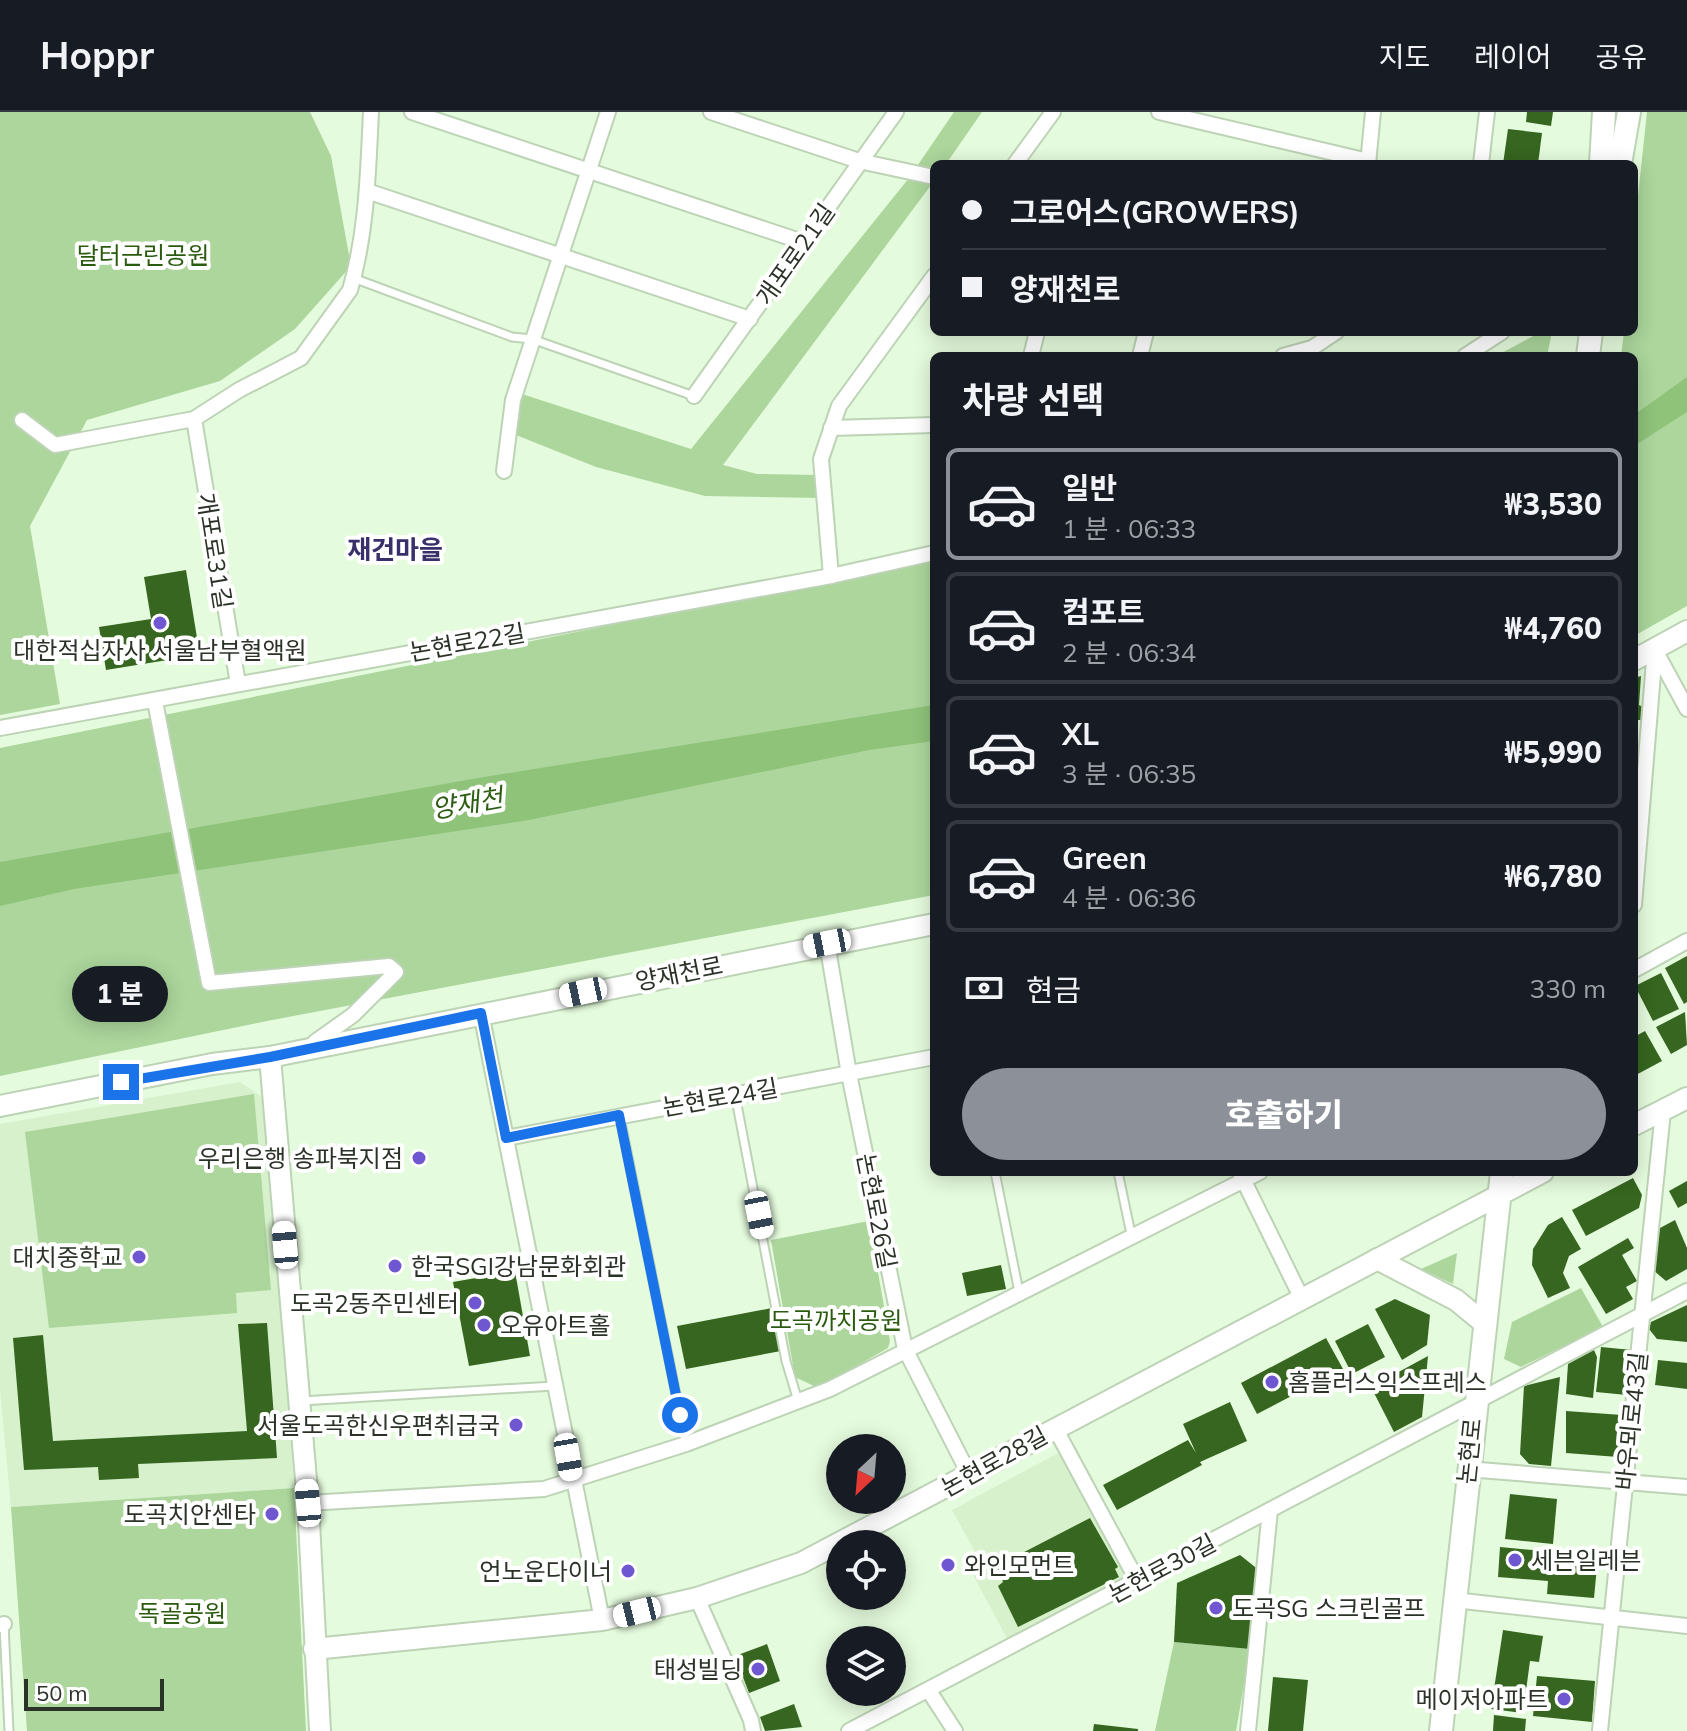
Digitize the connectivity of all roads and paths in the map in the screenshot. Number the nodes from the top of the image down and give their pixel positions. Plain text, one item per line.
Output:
1 (371, 112) edge
2 (412, 112) edge
3 (608, 112) edge
4 (711, 112) edge
5 (896, 112) edge
6 (1053, 112) edge
7 (1159, 112) edge
8 (1373, 112) edge
9 (1487, 112) edge
10 (1604, 112) edge
11 (1629, 112) edge
12 (1018, 160) edge
13 (1360, 160) edge
14 (1368, 160) edge
15 (1481, 160) edge
16 (1601, 160) edge
17 (1621, 160) edge
18 (859, 161) junction
19 (586, 172) junction
20 (930, 176) edge
21 (367, 191) junction
22 (803, 242) junction
23 (558, 255) junction
24 (353, 278) junction
25 (930, 281) edge
26 (750, 319) junction
27 (1330, 336) edge
28 (1496, 336) edge
29 (532, 339) junction
30 (1298, 352) edge
31 (1471, 352) edge
32 (694, 396) joint
33 (194, 419) junction
34 (22, 420) dead end
35 (930, 425) edge
36 (831, 428) junction
37 (504, 471) dead end
38 (930, 554) edge
39 (831, 576) junction
40 (1687, 631) edge
41 (1655, 649) junction
42 (1638, 658) edge
43 (238, 684) junction
44 (155, 701) junction
45 (1687, 709) edge
46 (0, 728) edge
47 (1638, 856) edge
48 (930, 925) edge
49 (1687, 941) edge
50 (827, 943) junction
51 (1638, 968) edge
52 (481, 1013) junction
53 (315, 1042) dead end
54 (270, 1057) junction
55 (930, 1058) edge
56 (849, 1074) junction
57 (735, 1094) junction
58 (1687, 1098) edge
59 (0, 1106) edge
60 (1663, 1111) junction
61 (619, 1115) junction
62 (1638, 1123) edge
63 (506, 1138) junction
64 (996, 1176) edge
65 (1119, 1176) edge
66 (1241, 1176) edge
67 (1528, 1176) edge
68 (1501, 1183) edge
69 (1131, 1234) junction
70 (1377, 1259) junction
71 (1687, 1291) edge
72 (1019, 1292) junction
73 (1302, 1299) junction
74 (1642, 1314) junction
75 (1484, 1323) junction
76 (905, 1349) junction
77 (554, 1386) junction
78 (298, 1401) junction
79 (798, 1403) junction
80 (1474, 1403) junction
81 (1055, 1428) junction
82 (686, 1444) junction
83 (1467, 1469) junction
84 (970, 1476) junction
85 (572, 1481) junction
86 (1624, 1482) junction
87 (1687, 1487) edge
88 (308, 1503) junction
89 (1270, 1510) junction
90 (1138, 1582) junction
91 (697, 1598) junction
92 (1454, 1600) junction
93 (1612, 1619) junction
94 (602, 1620) junction
95 (2, 1624) edge
96 (1687, 1626) edge
97 (314, 1649) junction
98 (929, 1691) junction
99 (9, 1731) edge
100 (320, 1731) edge
101 (753, 1731) edge
102 (849, 1731) edge
103 (955, 1731) edge
104 (1248, 1731) edge
105 (1441, 1731) edge
106 (1600, 1731) edge

1 - 21 street
2 - 19 street
3 - 19 street
4 - 18 street
5 - 18 street, 개포로21길
6 - 12 street
7 - 13 street
8 - 14 street
9 - 15 street
10 - 16 main road
11 - 17 main road
18 - 20 street
18 - 22 street, 개포로21길
19 - 22 street
19 - 23 street
21 - 23 street
21 - 24 street
22 - 26 street, 개포로21길
23 - 26 street
23 - 29 street
24 - 29 lane
24 - 33 street
25 - 36 street
26 - 32 street, 개포로21길
27 - 30 street
28 - 31 street
29 - 32 lane
29 - 37 street
33 - 34 street
33 - 43 street, 개포로31길
35 - 36 street
36 - 39 street
38 - 39 street, 논현로22길
39 - 43 street, 논현로22길
40 - 41 street
41 - 42 street
41 - 45 street
41 - 47 street
43 - 44 street, 논현로22길
44 - 46 street, 논현로22길
44 - 53 street
48 - 50 street, 양재천로
49 - 51 street
50 - 52 street, 양재천로
50 - 56 street, 논현로26길
52 - 54 street, 양재천로
52 - 63 street
54 - 59 street, 양재천로
54 - 78 street
55 - 56 street, 논현로24길
56 - 57 street, 논현로24길
56 - 76 street, 논현로26길
57 - 61 street, 논현로24길
57 - 79 lane
58 - 60 street
60 - 62 street
60 - 74 street, 바우뫼로43길
61 - 63 street, 논현로24길
61 - 82 lane
63 - 77 street
64 - 72 lane
65 - 69 lane
66 - 69 street
66 - 73 street
67 - 68 street, 논현로28길
68 - 70 street, 논현로28길
68 - 75 main road, 논현로
69 - 72 street
70 - 73 street, 논현로28길
70 - 75 street
71 - 74 street, 논현로30길
72 - 76 street
73 - 81 street, 논현로28길
74 - 80 street, 논현로30길
74 - 86 street, 바우뫼로43길
75 - 80 main road, 논현로
76 - 79 street
76 - 84 street, 논현로26길
77 - 78 lane
77 - 85 street
78 - 88 street
79 - 82 street
80 - 83 main road, 논현로
80 - 89 street, 논현로30길
81 - 84 street, 논현로28길
81 - 90 street
82 - 85 street
83 - 86 street
83 - 92 main road, 논현로
84 - 91 street, 논현로28길
85 - 88 street
85 - 94 street
86 - 87 street
86 - 93 street, 바우뫼로43길
88 - 97 street
89 - 90 street, 논현로30길
89 - 104 street
90 - 98 street, 논현로30길
91 - 94 street, 논현로28길
91 - 101 street
92 - 93 street
92 - 105 main road, 논현로
93 - 96 street
93 - 106 street, 바우뫼로43길
94 - 97 street, 논현로28길
95 - 99 lane
97 - 100 street
98 - 102 street, 논현로30길
98 - 103 street

